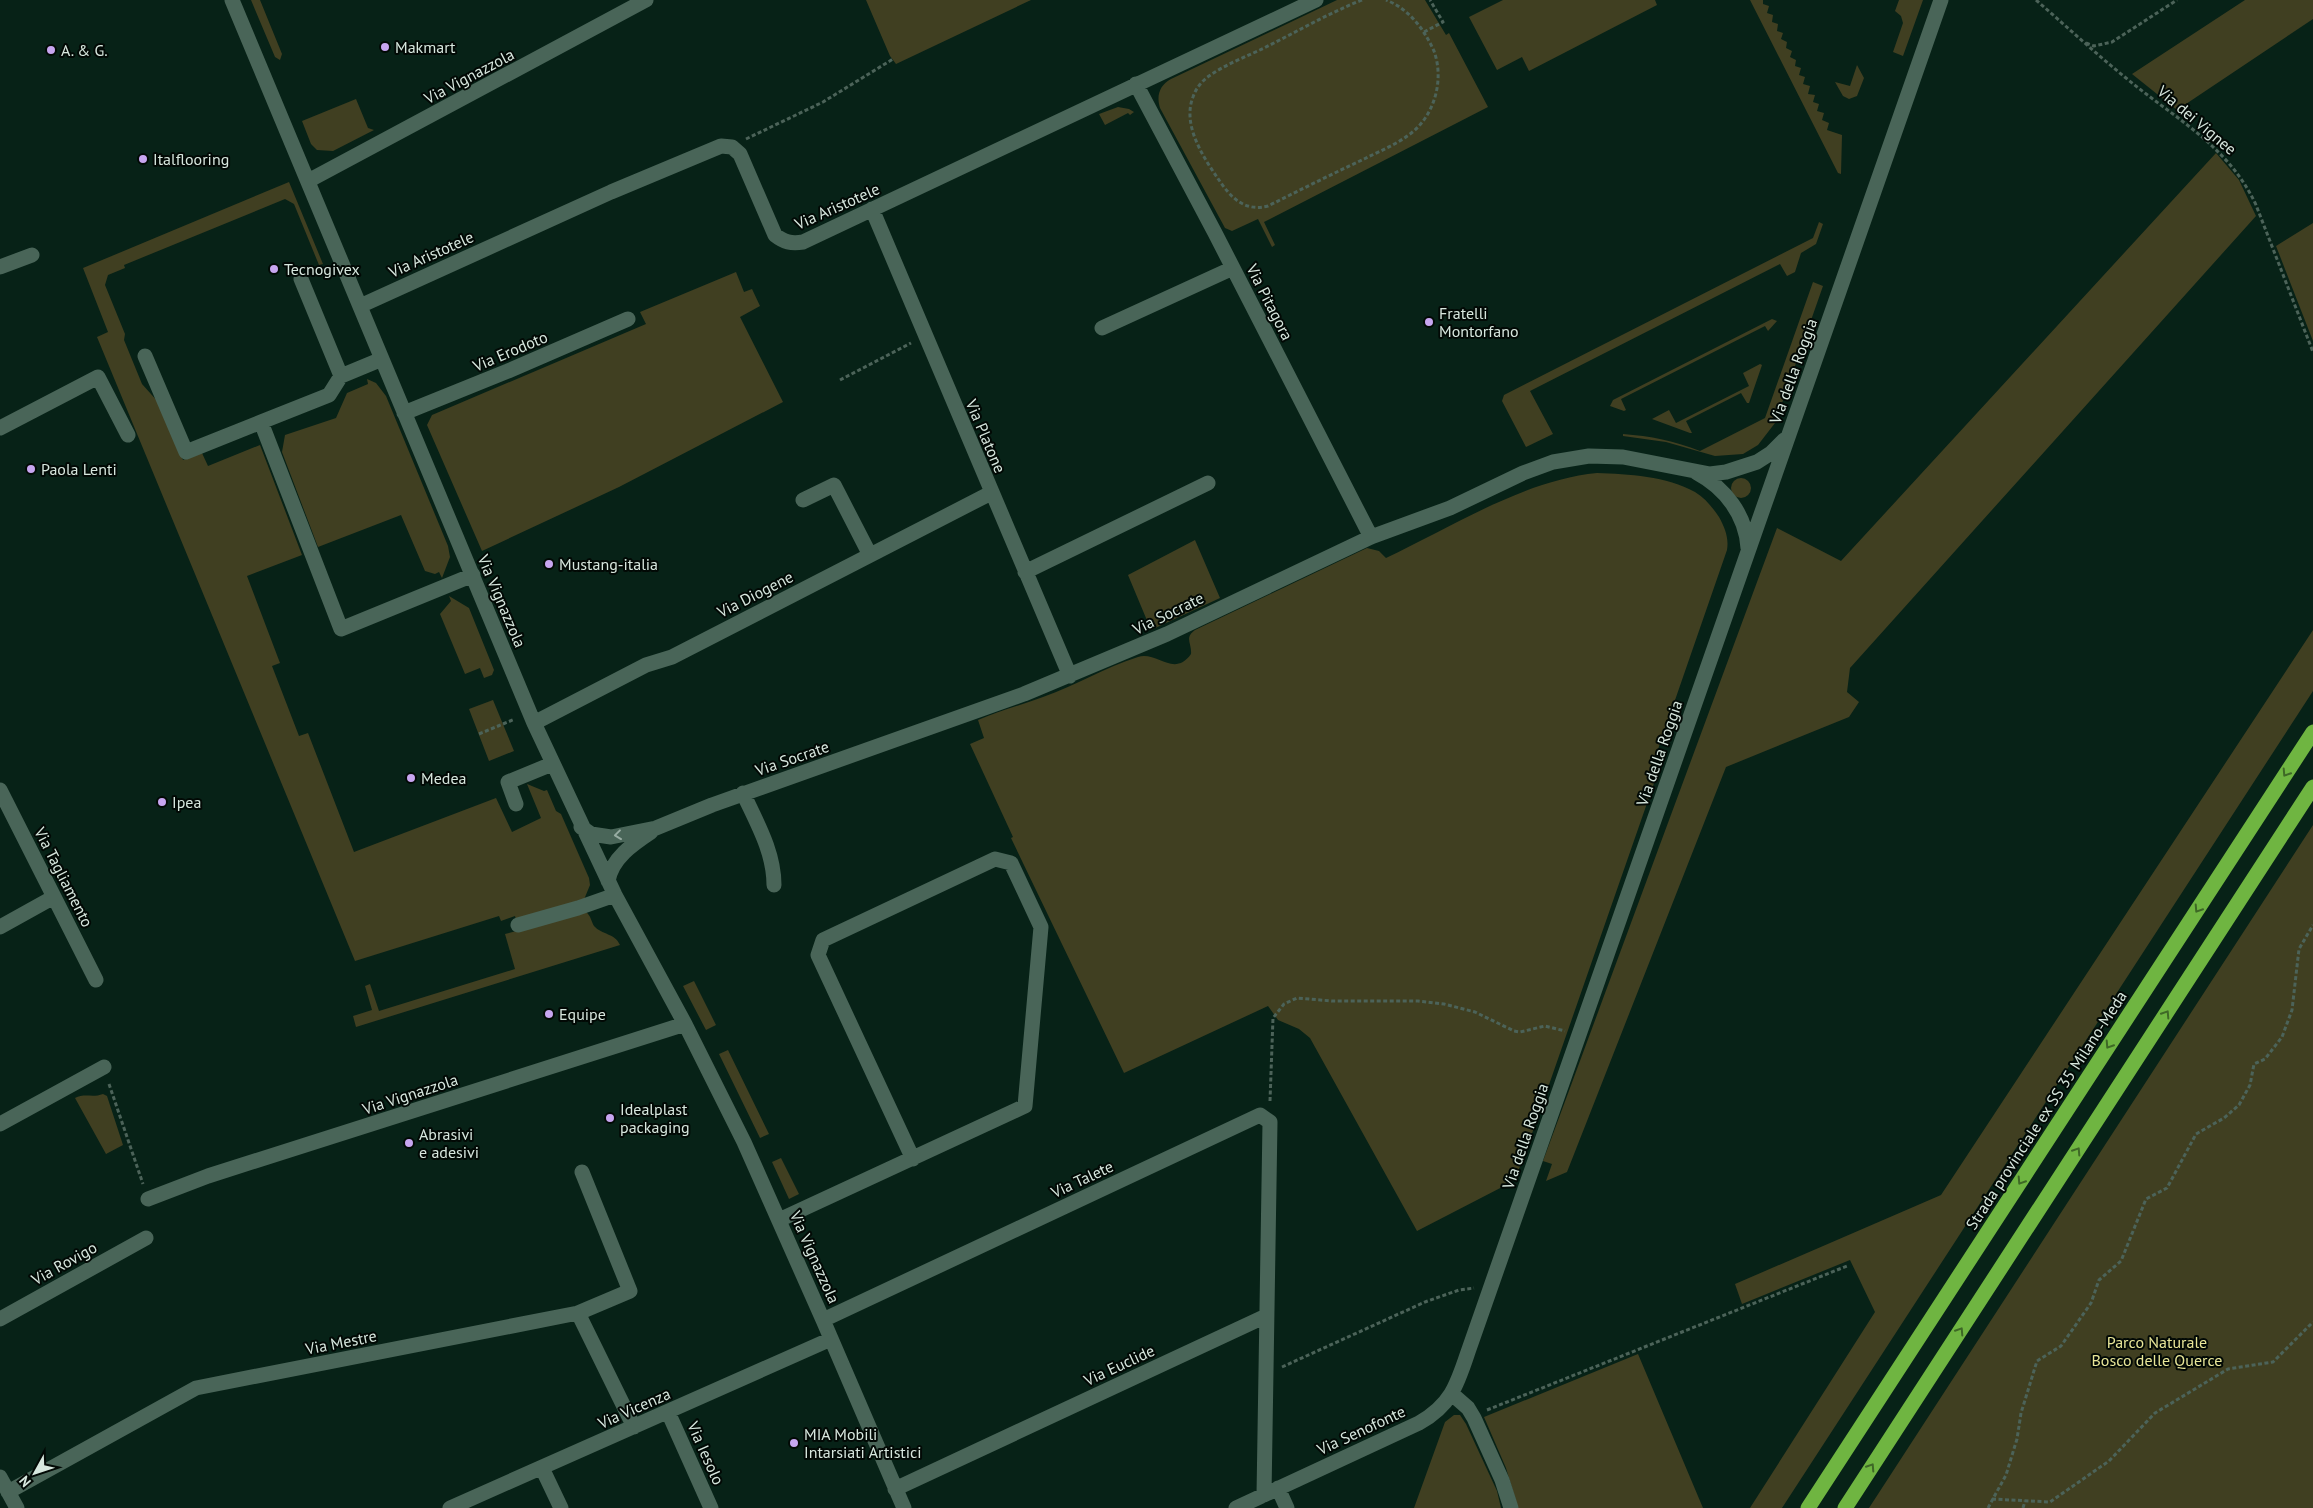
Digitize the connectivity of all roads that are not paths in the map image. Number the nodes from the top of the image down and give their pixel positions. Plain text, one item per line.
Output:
1 (232, 0) edge
2 (646, 0) edge
3 (1316, 0) edge
4 (1941, 0) edge
5 (1136, 84) junction
6 (308, 180) junction
7 (872, 210) junction
8 (32, 255) dead end
9 (0, 267) edge
10 (1233, 268) junction
11 (301, 279) dead end
12 (360, 306) junction
13 (628, 319) dead end
14 (1102, 328) dead end
15 (145, 356) dead end
16 (382, 359) junction
17 (341, 376) junction
18 (404, 413) junction
19 (261, 422) junction
20 (0, 428) edge
21 (1789, 433) junction
22 (128, 435) dead end
23 (1742, 468) junction
24 (1693, 472) junction
25 (1208, 483) dead end
26 (1769, 491) junction
27 (991, 493) junction
28 (803, 500) dead end
29 (1763, 508) junction
30 (1737, 511) junction
31 (1371, 537) junction
32 (1748, 550) junction
33 (870, 555) junction
34 (1025, 572) junction
35 (472, 574) junction
36 (1070, 676) junction
37 (534, 723) junction
38 (2313, 732) edge
39 (552, 764) junction
40 (2313, 788) edge
41 (0, 790) edge
42 (743, 793) junction
43 (516, 804) dead end
44 (581, 827) junction
45 (656, 828) junction
46 (608, 881) junction
47 (774, 885) dead end
48 (615, 896) junction
49 (54, 897) junction
50 (518, 925) dead end
51 (0, 927) edge
52 (96, 980) dead end
53 (685, 1024) junction
54 (104, 1067) road end
55 (0, 1124) edge
56 (913, 1159) junction
57 (582, 1172) dead end
58 (148, 1199) road end
59 (779, 1220) junction
60 (146, 1238) dead end
61 (578, 1313) junction
62 (1266, 1316) junction
63 (0, 1319) edge
64 (824, 1320) junction
65 (831, 1339) junction
66 (1452, 1394) junction
67 (668, 1412) junction
68 (634, 1427) junction
69 (542, 1468) junction
70 (0, 1478) edge
71 (1278, 1488) junction
72 (895, 1489) junction
73 (8, 1492) junction
74 (1264, 1495) junction
75 (17, 1508) edge
76 (450, 1508) edge
77 (561, 1508) edge
78 (712, 1508) edge
79 (904, 1508) edge
80 (1236, 1508) edge
81 (1287, 1508) edge
82 (1510, 1508) edge
83 (1808, 1508) edge
84 (1845, 1508) edge

1 - 6 street, Via Vignazzola
2 - 6 street, Via Vignazzola
3 - 5 street, Via Aristotele
4 - 21 street, Via della Roggia
5 - 7 street, Via Aristotele
5 - 10 street, Via Pitagora
6 - 12 street, Via Vignazzola
7 - 12 street, Via Aristotele
7 - 27 street, Via Platone
8 - 9 street
10 - 14 street
10 - 31 street, Via Pitagora
11 - 17 street
12 - 16 street, Via Vignazzola
13 - 18 street, Via Erodoto
15 - 19 street
16 - 17 street
16 - 18 street, Via Vignazzola
17 - 19 street
18 - 35 street, Via Vignazzola
19 - 35 street
20 - 22 street
21 - 23 street, Via Socrate
21 - 26 street, Via della Roggia
23 - 24 street, Via Socrate
23 - 26 street
24 - 30 street, Via Socrate
24 - 31 street, Via Socrate
25 - 34 street
26 - 29 street, Via della Roggia
27 - 33 street, Via Diogene
27 - 34 street, Via Platone
28 - 33 street
29 - 30 street
29 - 32 street, Via della Roggia
30 - 32 street, Via Socrate
31 - 36 street, Via Socrate
32 - 66 street, Via della Roggia
33 - 37 street, Via Diogene
34 - 36 street, Via Platone
35 - 37 street, Via Vignazzola
36 - 42 street, Via Socrate
37 - 39 street, Via Vignazzola
38 -> 83 highway, Strada provinciale ex SS 35 Milano-Meda
39 - 43 street
39 - 44 street, Via Vignazzola
84 -> 40 highway
41 - 49 street, Via Tagliamento
42 - 45 street, Via Socrate
42 - 47 street
45 -> 44 street, Via Socrate
44 - 46 street, Via Vignazzola
45 - 46 street, Via Socrate
46 - 48 street, Via Vignazzola
48 - 50 street
48 - 53 street, Via Vignazzola
49 - 51 street
49 - 52 street, Via Tagliamento
53 - 58 street, Via Vignazzola
53 - 59 street, Via Vignazzola
54 - 55 street
56 - 56 street
56 - 59 street
57 - 61 street, Via Mestre
59 - 64 street, Via Vignazzola
60 - 63 street, Via Rovigo
61 - 68 street
61 - 73 street, Via Mestre
62 - 64 street, Via Talete
62 - 72 street, Via Euclide
62 - 74 street
64 - 65 street, Via Vignazzola
65 - 67 street, Via Vicenza
65 - 72 street, Via Vignazzola
66 - 71 street, Via Senofonte
66 - 82 street
67 - 68 street, Via Vicenza
67 - 78 street, Via Iesolo
68 - 69 street, Via Vicenza
69 - 76 street, Via Vicenza
69 - 77 street
70 - 73 street
71 - 74 street, Via Senofonte
71 - 81 street
72 - 79 street, Via Vignazzola
73 - 75 street
74 - 80 street, Via Senofonte

